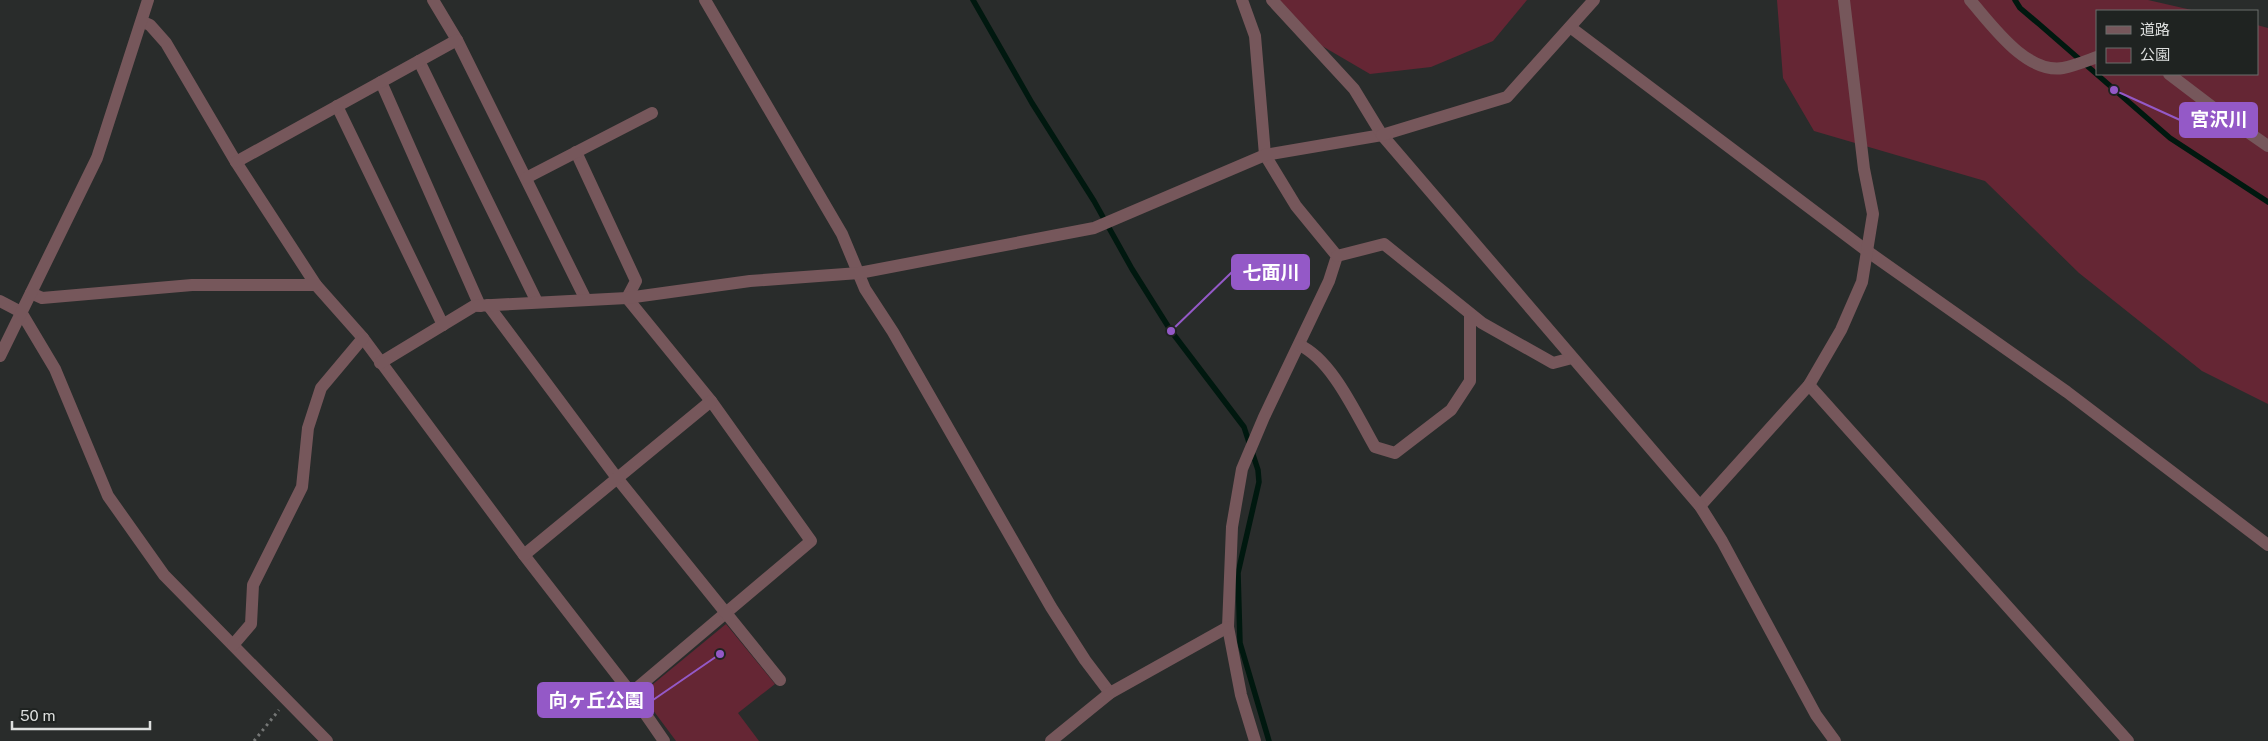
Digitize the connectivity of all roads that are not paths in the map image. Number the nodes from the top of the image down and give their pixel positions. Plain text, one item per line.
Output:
1 (148, 0) edge
2 (433, 0) edge
3 (705, 0) edge
4 (1242, 0) edge
5 (1272, 0) edge
6 (1594, 0) edge
7 (1844, 0) edge
8 (1970, 0) edge
9 (143, 22) junction
10 (1570, 28) junction
11 (457, 40) junction
12 (2096, 57) edge
13 (419, 61) junction
14 (2170, 75) edge
15 (381, 82) junction
16 (337, 106) junction
17 (652, 113) dead end
18 (1382, 135) junction
19 (2268, 146) edge
20 (576, 152) junction
21 (1265, 155) junction
22 (236, 162) junction
23 (526, 178) junction
24 (1867, 251) junction
25 (1337, 256) junction
26 (859, 273) junction
27 (316, 285) junction
28 (31, 293) junction
29 (626, 298) junction
30 (586, 300) junction
31 (0, 301) edge
32 (537, 302) junction
33 (484, 306) junction
34 (21, 312) junction
35 (1470, 314) junction
36 (444, 325) junction
37 (363, 338) junction
38 (1299, 345) junction
39 (0, 356) edge
40 (1572, 358) junction
41 (380, 363) junction
42 (1809, 386) junction
43 (711, 400) junction
44 (617, 478) junction
45 (1700, 506) junction
46 (2268, 545) edge
47 (524, 555) junction
48 (725, 613) junction
49 (1228, 627) junction
50 (233, 645) junction
51 (780, 680) dead end
52 (630, 693) junction
53 (1110, 693) junction
54 (327, 741) edge
55 (664, 741) edge
56 (1051, 741) edge
57 (1255, 741) edge
58 (1835, 741) edge
59 (2128, 741) edge

1 - 9 street
2 - 11 street
3 - 26 street
4 - 21 street
5 - 18 street
6 - 10 street
7 - 24 street
8 - 12 street
9 - 22 street
9 - 28 street
10 - 18 street
10 - 24 street
11 - 13 street
11 - 23 street
13 - 15 street
13 - 32 street
14 - 19 street
15 - 16 street
15 - 33 street
16 - 22 street
16 - 36 street
17 - 20 street
18 - 21 street
18 - 40 street
20 - 23 street
20 - 29 street
21 - 25 street
21 - 26 street
22 - 27 street
23 - 30 street
24 - 42 street
24 - 46 street
25 - 35 street
25 - 38 street
26 - 29 street
26 - 53 street
27 - 28 street
27 - 37 street
28 - 34 street
29 - 30 street
29 - 43 street
30 - 32 street
31 - 34 street
32 - 33 street
33 - 36 street
33 - 44 street
34 - 39 street
34 - 50 street
35 - 38 street
35 - 40 street
36 - 41 street
37 - 41 street
37 - 50 street
38 - 49 street
40 - 45 street
41 - 47 street
42 - 45 street
42 - 59 street
43 - 44 street
43 - 48 street
44 - 47 street
44 - 48 street
45 - 58 street
47 - 52 street
48 - 51 street
48 - 52 street
49 - 53 street
49 - 57 street
50 - 54 street
52 - 55 street
53 - 56 street

